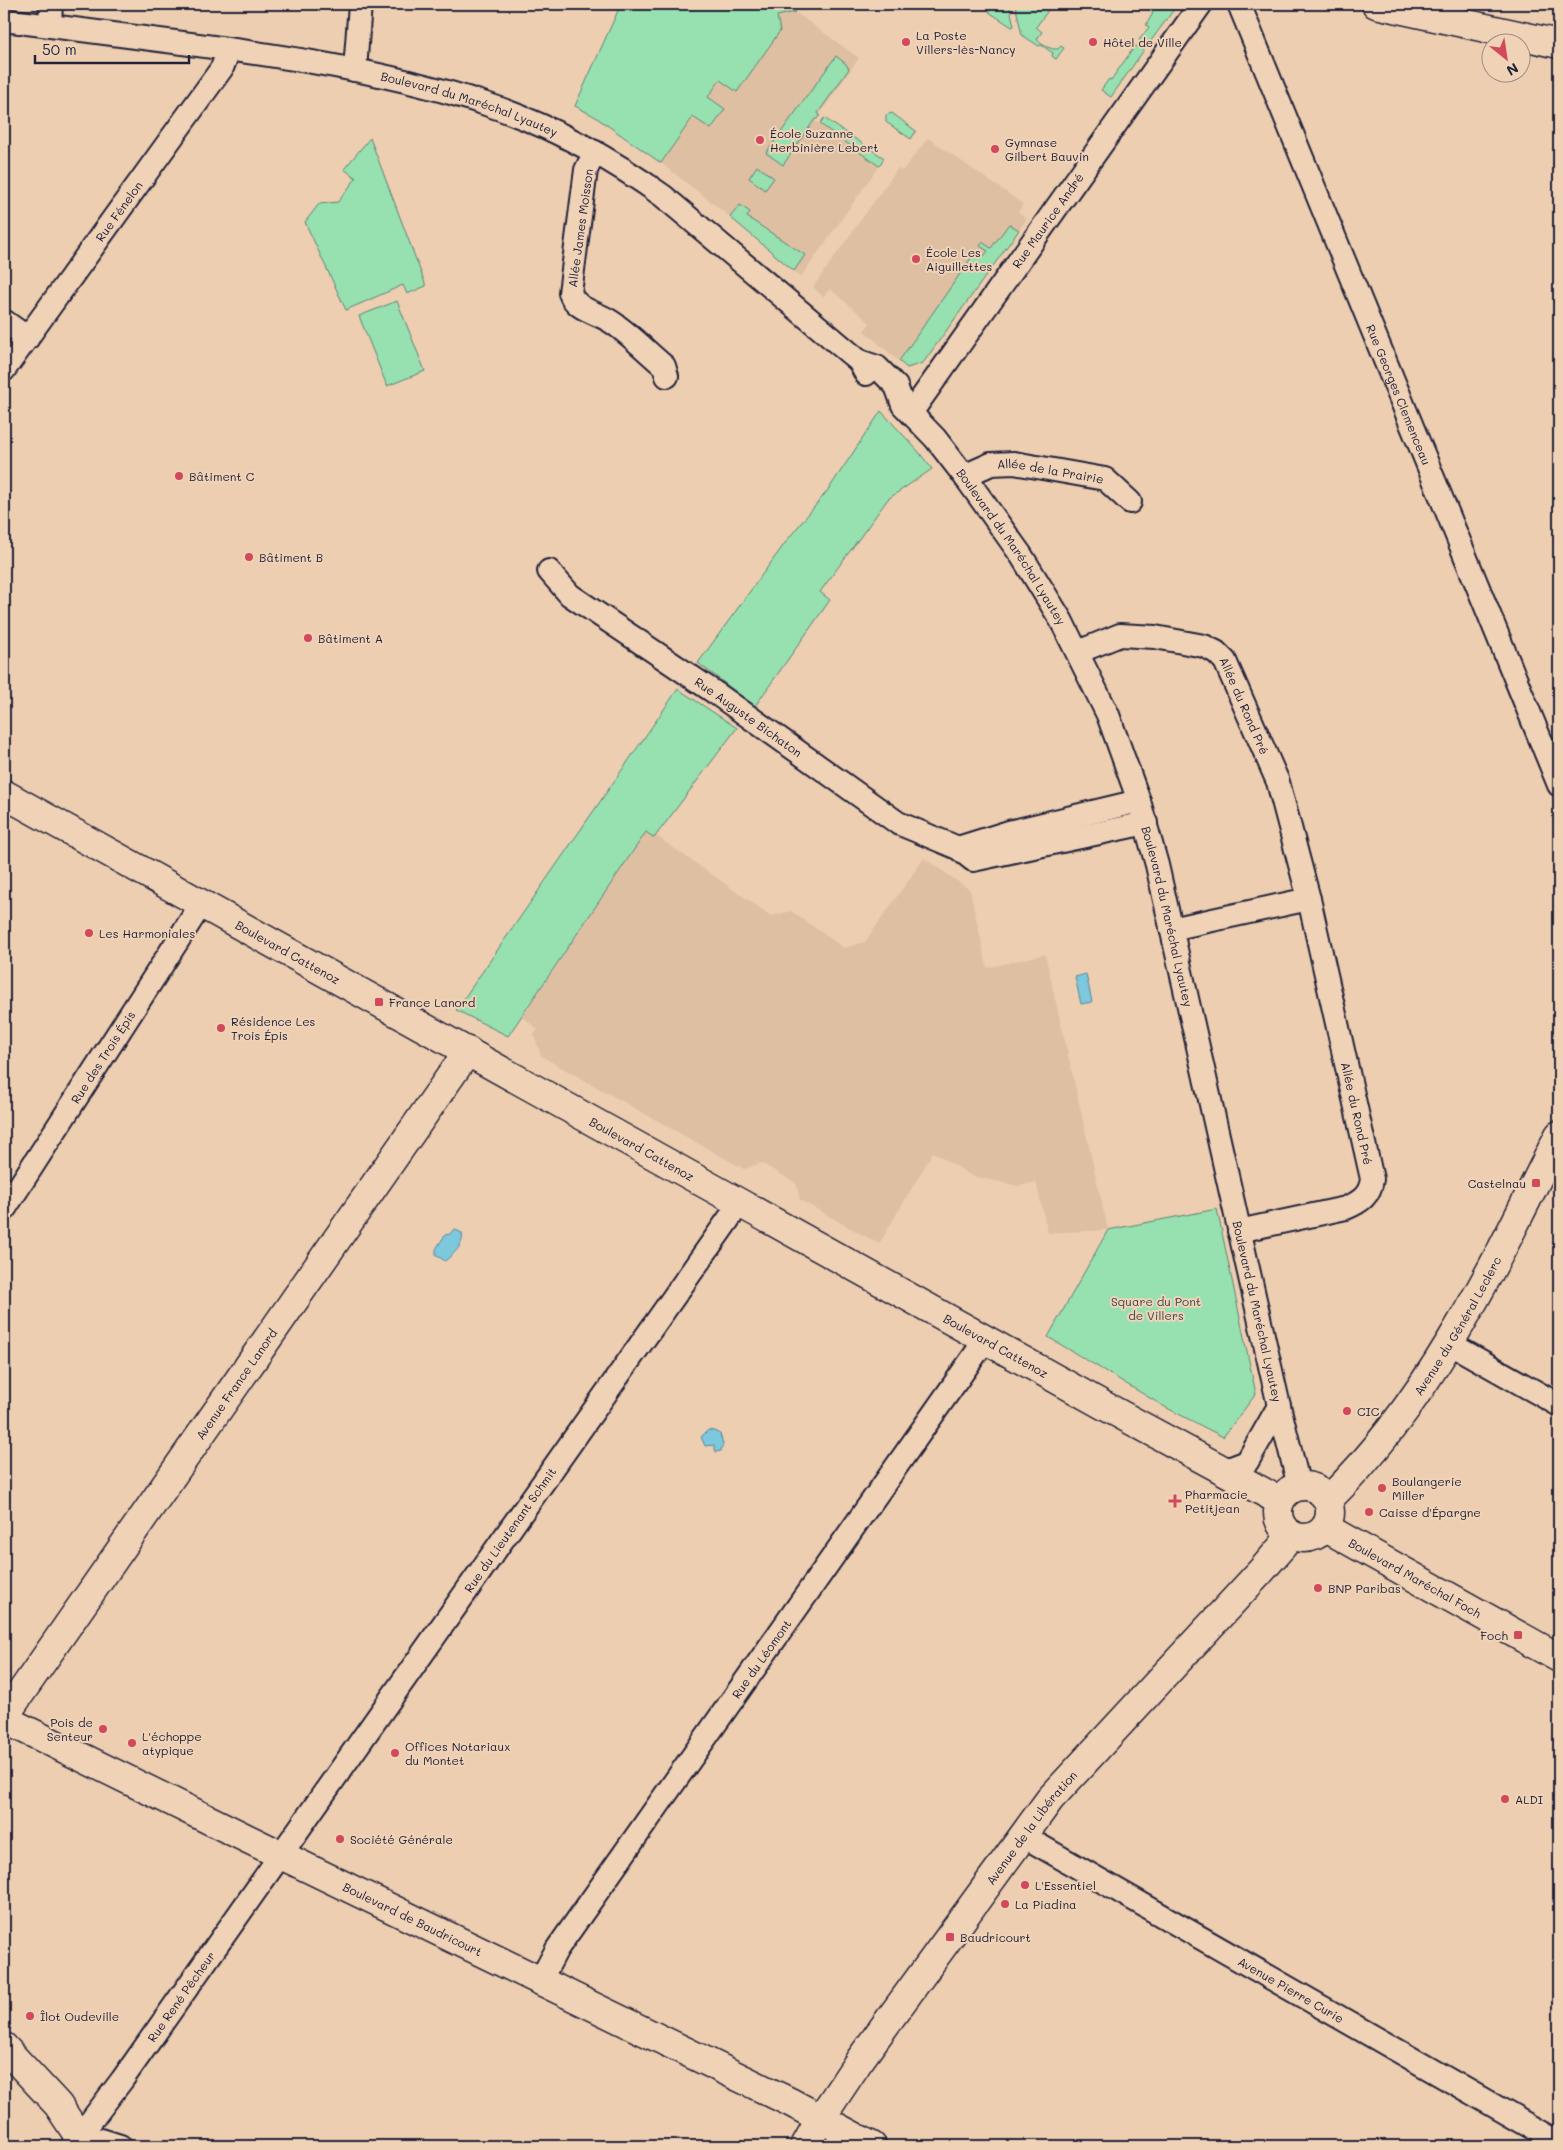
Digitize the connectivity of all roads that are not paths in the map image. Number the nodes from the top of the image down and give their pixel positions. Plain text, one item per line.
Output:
1 (360, 4) edge
2 (1201, 4) edge
3 (1239, 4) edge
4 (1376, 4) edge
5 (51, 15) edge
6 (4, 20) edge
7 (1559, 44) edge
8 (229, 50) junction
9 (355, 70) junction
10 (595, 152) junction
11 (4, 321) edge
12 (28, 338) junction
13 (4, 370) edge
14 (667, 376) dead end
15 (907, 409) junction
16 (966, 478) junction
17 (1130, 502) dead end
18 (549, 571) dead end
19 (1078, 652) junction
20 (1559, 785) edge
21 (4, 794) edge
22 (1139, 801) junction
23 (1146, 823) junction
24 (958, 848) junction
25 (1309, 898) junction
26 (202, 903) junction
27 (1171, 929) junction
28 (468, 1051) junction
29 (1559, 1135) edge
30 (740, 1203) junction
31 (4, 1210) edge
32 (1239, 1231) junction
33 (986, 1340) junction
34 (1449, 1343) junction
35 (1559, 1405) edge
36 (1279, 1406) junction
37 (1226, 1470) junction
38 (1290, 1494) junction
39 (1328, 1500) junction
40 (1326, 1528) junction
41 (1292, 1535) junction
42 (1559, 1658) edge
43 (4, 1718) edge
44 (1023, 1836) junction
45 (279, 1855) junction
46 (540, 1981) junction
47 (4, 2047) edge
48 (821, 2118) junction
49 (79, 2143) edge
50 (1559, 2143) edge
51 (120, 2146) edge
52 (805, 2146) edge
53 (872, 2146) edge

1 - 9 street
2 - 15 street, Rue Maurice André
3 - 20 street, Rue Georges Clemenceau
4 - 7 street
5 - 6 street, Boulevard du Maréchal Lyautey
5 - 8 street, Boulevard du Maréchal Lyautey
8 - 9 street, Boulevard du Maréchal Lyautey
8 - 12 street, Rue Fénelon
9 - 10 street, Boulevard du Maréchal Lyautey
10 - 14 street, Allée James Moisson
10 - 15 street, Boulevard du Maréchal Lyautey
11 - 12 street
12 - 13 street, Rue Fénelon
15 - 16 street, Boulevard du Maréchal Lyautey
16 - 17 street, Allée de la Prairie
16 - 19 street, Boulevard du Maréchal Lyautey
18 - 24 street, Rue Auguste Bichaton
19 - 22 street, Boulevard du Maréchal Lyautey
19 - 25 street, Allée du Rond Pré
21 - 26 street, Boulevard Cattenoz
22 - 23 street, Boulevard du Maréchal Lyautey
22 - 24 street
23 - 24 street, Rue Auguste Bichaton
23 - 27 street, Boulevard du Maréchal Lyautey
25 - 27 street
25 - 32 street, Allée du Rond Pré
26 - 28 street, Boulevard Cattenoz
26 - 31 street, Rue des Trois Épis
27 - 32 street, Boulevard du Maréchal Lyautey
28 - 30 street, Boulevard Cattenoz
28 - 43 street, Avenue France Lanord
29 - 34 street, Avenue du Général Leclerc
30 - 33 street, Boulevard Cattenoz
30 - 45 street, Rue du Lieutenant Schmit
32 - 36 street, Boulevard du Maréchal Lyautey
33 - 37 street, Boulevard Cattenoz
33 - 46 street, Rue du Léomont
34 - 35 street
34 - 39 street, Avenue du Général Leclerc
36 - 37 street
36 - 38 street, Boulevard du Maréchal Lyautey
37 - 38 street, Boulevard Cattenoz
38 - 39 street
38 - 41 street
39 - 40 street
40 - 41 street
40 - 42 street, Boulevard Maréchal Foch
41 - 44 street, Avenue de la Libération
43 - 45 street, Boulevard de Baudricourt
44 - 48 street, Avenue de la Libération
44 - 50 street, Avenue Pierre Curie
45 - 46 street, Boulevard de Baudricourt
45 - 49 street, Rue René Pêcheur
46 - 48 street, Boulevard de Baudricourt
47 - 49 street
48 - 52 street, Avenue de la Libération
48 - 53 street, Boulevard de Baudricourt
49 - 51 street

